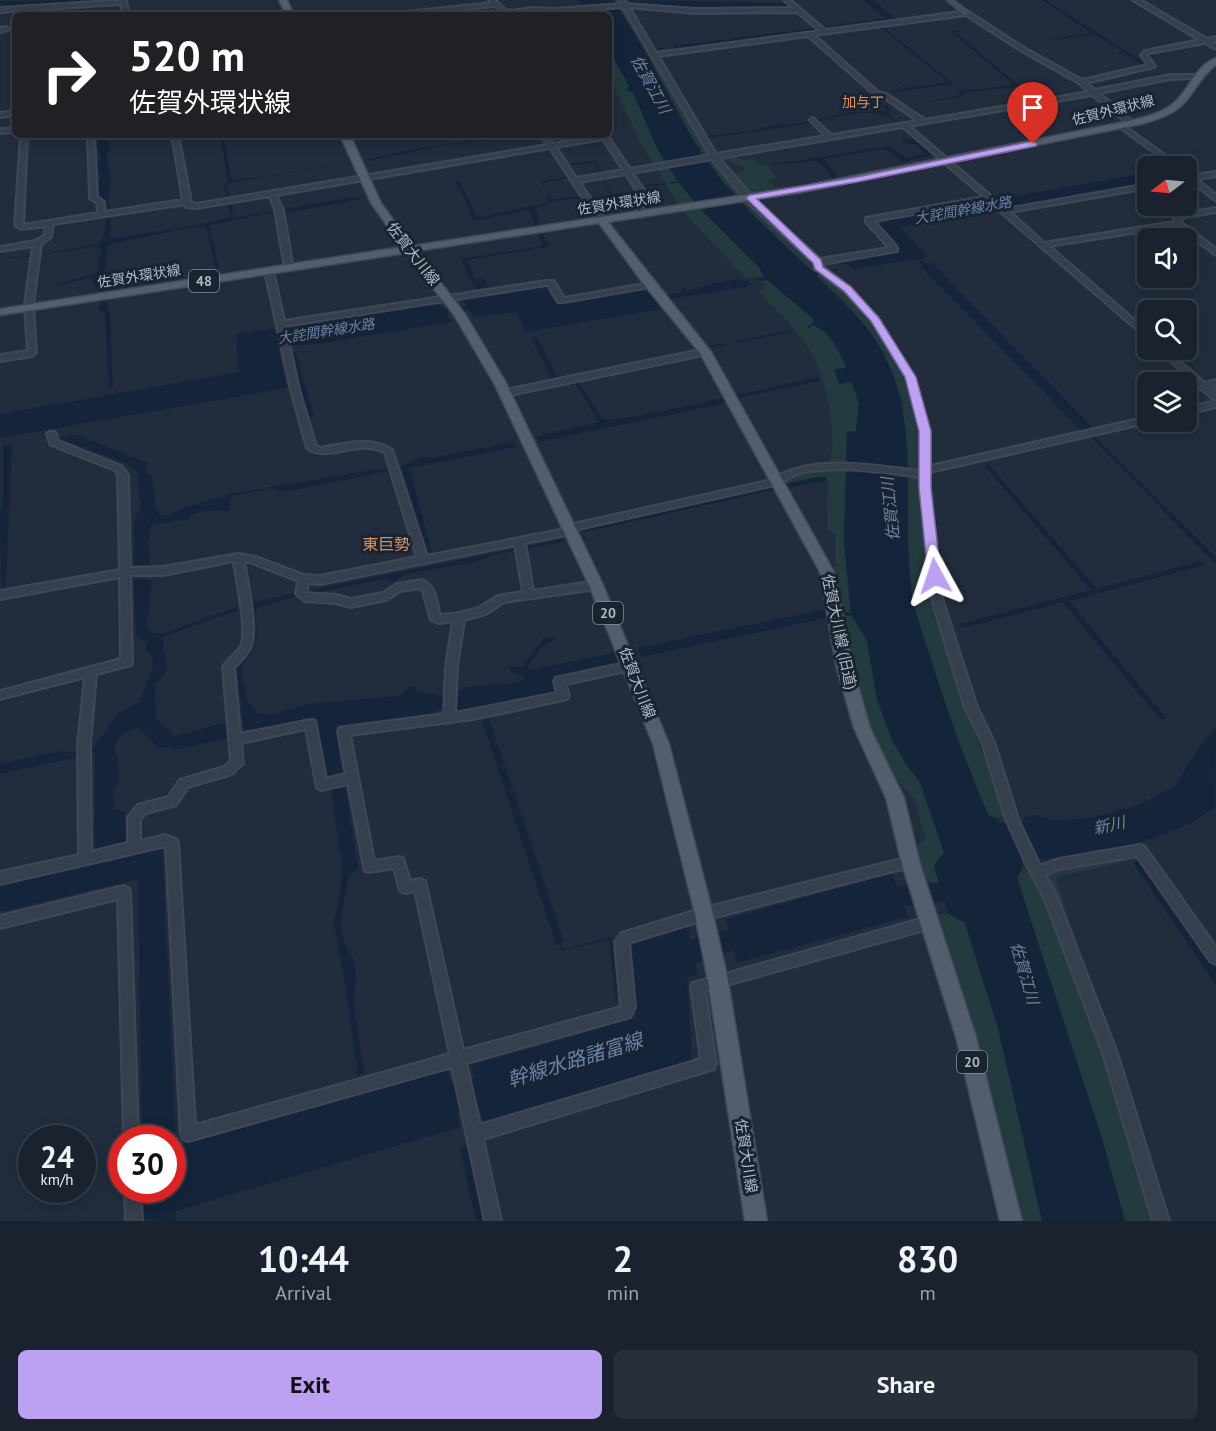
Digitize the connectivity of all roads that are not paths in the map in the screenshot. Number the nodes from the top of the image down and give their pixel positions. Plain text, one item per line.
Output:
1 (283, 0) edge
2 (288, 0) edge
3 (787, 0) edge
4 (949, 0) edge
5 (1136, 0) edge
6 (123, 1) edge
7 (495, 2) edge
8 (623, 4) edge
9 (0, 10) edge
10 (799, 10) junction
11 (419, 12) edge
12 (512, 12) edge
13 (967, 13) junction
14 (824, 32) junction
15 (1209, 32) dead end
16 (809, 34) junction
17 (1216, 38) edge
18 (1205, 41) junction
19 (1216, 47) edge
20 (655, 55) junction
21 (1216, 61) edge
22 (1196, 76) junction
23 (1081, 82) junction
24 (1095, 93) junction
25 (814, 121) dead end
26 (924, 122) junction
27 (1132, 124) junction
28 (902, 126) junction
29 (1120, 126) junction
30 (850, 135) junction
31 (24, 138) edge
32 (91, 138) edge
33 (176, 138) edge
34 (346, 138) edge
35 (546, 138) edge
36 (595, 138) edge
37 (606, 138) edge
38 (830, 138) junction
39 (859, 144) dead end
40 (553, 146) junction
41 (1163, 156) edge
42 (713, 158) junction
43 (946, 161) junction
44 (629, 172) junction
45 (1216, 174) edge
46 (1197, 175) edge
47 (364, 177) junction
48 (576, 180) junction
49 (1197, 183) edge
50 (1137, 187) edge
51 (272, 193) junction
52 (747, 198) junction
53 (1216, 199) edge
54 (187, 202) junction
55 (997, 205) junction
56 (1216, 210) edge
57 (106, 215) junction
58 (642, 215) junction
59 (602, 221) junction
60 (50, 223) junction
61 (1178, 224) junction
62 (37, 243) junction
63 (1043, 246) junction
64 (0, 249) edge
65 (409, 250) junction
66 (1216, 253) edge
67 (818, 262) junction
68 (289, 268) junction
69 (269, 271) junction
70 (650, 285) junction
71 (453, 306) junction
72 (28, 308) junction
73 (0, 312) edge
74 (282, 324) junction
75 (1137, 327) edge
76 (705, 352) junction
77 (0, 358) edge
78 (1174, 360) edge
79 (1216, 383) edge
80 (1204, 386) junction
81 (505, 393) junction
82 (1216, 397) edge
83 (1216, 404) edge
84 (1197, 408) edge
85 (1137, 423) edge
86 (52, 434) dead end
87 (925, 472) junction
88 (778, 486) junction
89 (569, 530) junction
90 (520, 542) junction
91 (238, 558) junction
92 (423, 560) junction
93 (126, 572) junction
94 (303, 579) junction
95 (596, 585) junction
96 (528, 594) junction
97 (0, 595) edge
98 (459, 616) junction
99 (631, 666) junction
100 (91, 670) junction
101 (0, 695) edge
102 (450, 718) junction
103 (236, 739) junction
104 (352, 778) junction
105 (134, 846) junction
106 (85, 858) junction
107 (1034, 867) junction
108 (913, 873) junction
109 (0, 878) edge
110 (926, 914) junction
111 (0, 922) edge
112 (706, 923) junction
113 (1216, 958) edge
114 (716, 972) junction
115 (458, 1059) junction
116 (131, 1125) edge
117 (474, 1134) junction
118 (133, 1203) edge
119 (134, 1221) edge
120 (493, 1221) edge
121 (756, 1221) edge
122 (1011, 1221) edge
123 (1161, 1221) edge

1 - 2 street
3 - 10 street
4 - 13 street
5 - 18 street
6 - 9 street
7 - 11 street
7 - 12 street
8 - 10 street
8 - 12 street
8 - 20 street
10 - 14 street
13 - 14 street
13 - 23 street
14 - 16 street
15 - 17 street
16 - 20 street
16 - 26 street
17 - 18 street
18 - 19 street
18 - 23 street
20 - 42 street
21 - 22 main road, 佐賀外環状線 / 48
22 - 24 street
22 - 27 main road, 佐賀外環状線 / 48
23 - 24 street
24 - 26 street
24 - 27 street
25 - 38 street
26 - 28 street
27 - 29 main road, 佐賀外環状線 / 48
28 - 30 street
28 - 43 street
29 - 41 street
29 - 43 main road, 佐賀外環状線 / 48
30 - 38 street
30 - 39 street
31 - 60 street
32 - 57 street
33 - 54 street
34 - 47 main road, 佐賀大川線 / 20
35 - 40 street
36 - 40 street
37 - 44 street
38 - 42 street
40 - 47 street
40 - 48 street
42 - 44 street
42 - 52 street
43 - 52 main road, 佐賀外環状線 / 48
43 - 55 street
44 - 48 street
44 - 58 street
45 - 46 street
47 - 51 street
47 - 65 main road, 佐賀大川線 / 20
48 - 59 street
49 - 53 street
50 - 55 street
51 - 54 street
51 - 68 street
52 - 58 main road, 佐賀外環状線 / 48
52 - 67 street
54 - 57 street
55 - 63 street
55 - 67 street
56 - 61 street
57 - 60 street
58 - 59 main road, 佐賀外環状線 / 48
59 - 65 main road, 佐賀外環状線 / 48
59 - 70 main road, 20
60 - 62 street
61 - 63 street
61 - 66 street
62 - 64 street
62 - 72 street
63 - 75 street
65 - 68 main road, 佐賀外環状線 / 48
65 - 71 main road, 佐賀大川線 / 20
67 - 87 street
68 - 69 main road, 佐賀外環状線 / 48
69 - 72 main road, 佐賀外環状線 / 48
69 - 74 street
70 - 71 street
70 - 76 main road, 佐賀大川線 (旧道) / 20
71 - 74 street
71 - 81 main road, 佐賀大川線 / 20
72 - 73 main road, 佐賀外環状線 / 48
72 - 77 street
74 - 92 street
76 - 81 street
76 - 88 main road, 佐賀大川線 (旧道) / 20
78 - 80 street
79 - 80 street
80 - 82 street
81 - 89 main road, 佐賀大川線 / 20
83 - 84 street
85 - 87 street
86 - 93 street
87 - 88 street
87 - 107 street
88 - 89 street
88 - 108 main road, 佐賀大川線 (旧道) / 20
89 - 90 street
89 - 95 main road, 佐賀大川線 / 20
90 - 92 street
90 - 96 street
91 - 93 street
91 - 94 street
91 - 103 street
92 - 94 street
93 - 97 street
93 - 100 street
94 - 98 street
95 - 96 street
95 - 99 main road, 佐賀大川線 / 20
96 - 98 street
98 - 102 street
99 - 102 street
99 - 112 main road, 佐賀大川線 / 20
100 - 101 street
100 - 106 street
102 - 104 street
103 - 104 street
103 - 105 street
104 - 115 street
105 - 106 street
105 - 115 street
106 - 109 street
107 - 113 street
107 - 123 street
108 - 110 main road, 20
108 - 112 street
110 - 114 street
110 - 122 main road, 20
111 - 116 street
112 - 114 main road, 佐賀大川線 / 20
112 - 115 street
114 - 117 street
114 - 121 main road, 佐賀大川線 / 20
115 - 117 street
117 - 120 street
118 - 119 street

